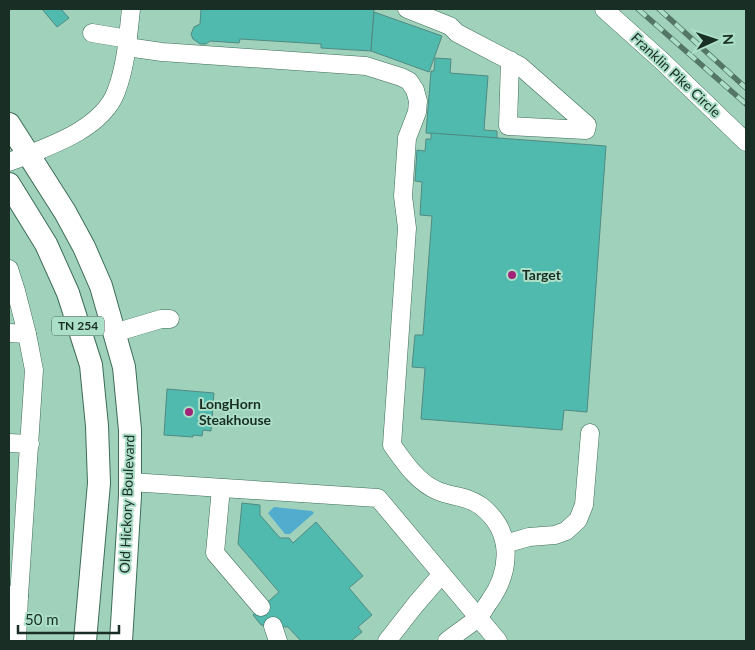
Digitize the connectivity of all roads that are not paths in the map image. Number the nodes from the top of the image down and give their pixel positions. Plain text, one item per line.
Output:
1 (131, 9) edge
2 (407, 9) edge
3 (604, 9) edge
4 (92, 33) dead end
5 (127, 43) junction
6 (510, 60) junction
7 (9, 124) edge
8 (746, 142) edge
9 (19, 158) edge
10 (9, 184) edge
11 (9, 269) edge
12 (13, 291) edge
13 (170, 319) dead end
14 (9, 333) edge
15 (114, 333) junction
16 (27, 334) junction
17 (590, 433) dead end
18 (9, 443) edge
19 (30, 444) junction
20 (130, 482) junction
21 (221, 488) junction
22 (505, 544) junction
23 (441, 575) junction
24 (14, 595) edge
25 (261, 607) dead end
26 (478, 617) junction
27 (17, 641) edge
28 (85, 641) edge
29 (120, 641) edge
30 (387, 641) edge
31 (447, 641) edge
32 (498, 641) edge

1 - 5 street
2 - 6 street
3 - 8 street, Franklin Pike Circle
4 - 5 street
5 - 9 street
5 - 22 street
6 - 6 street
7 - 9 main road, Old Hickory Boulevard / TN 254
9 - 15 main road, Old Hickory Boulevard / TN 254
10 - 28 main road, TN 254
11 - 12 street
12 - 16 street
13 - 15 street
14 - 16 street
15 - 20 main road, Old Hickory Boulevard / TN 254
16 - 19 street
17 - 22 street
18 - 19 street
19 - 24 street
20 - 21 street
20 - 29 main road, Old Hickory Boulevard / TN 254
21 - 23 street
21 - 25 street
22 - 26 street
23 - 26 street
23 - 30 street
24 - 27 street
26 - 31 street
26 - 32 street

